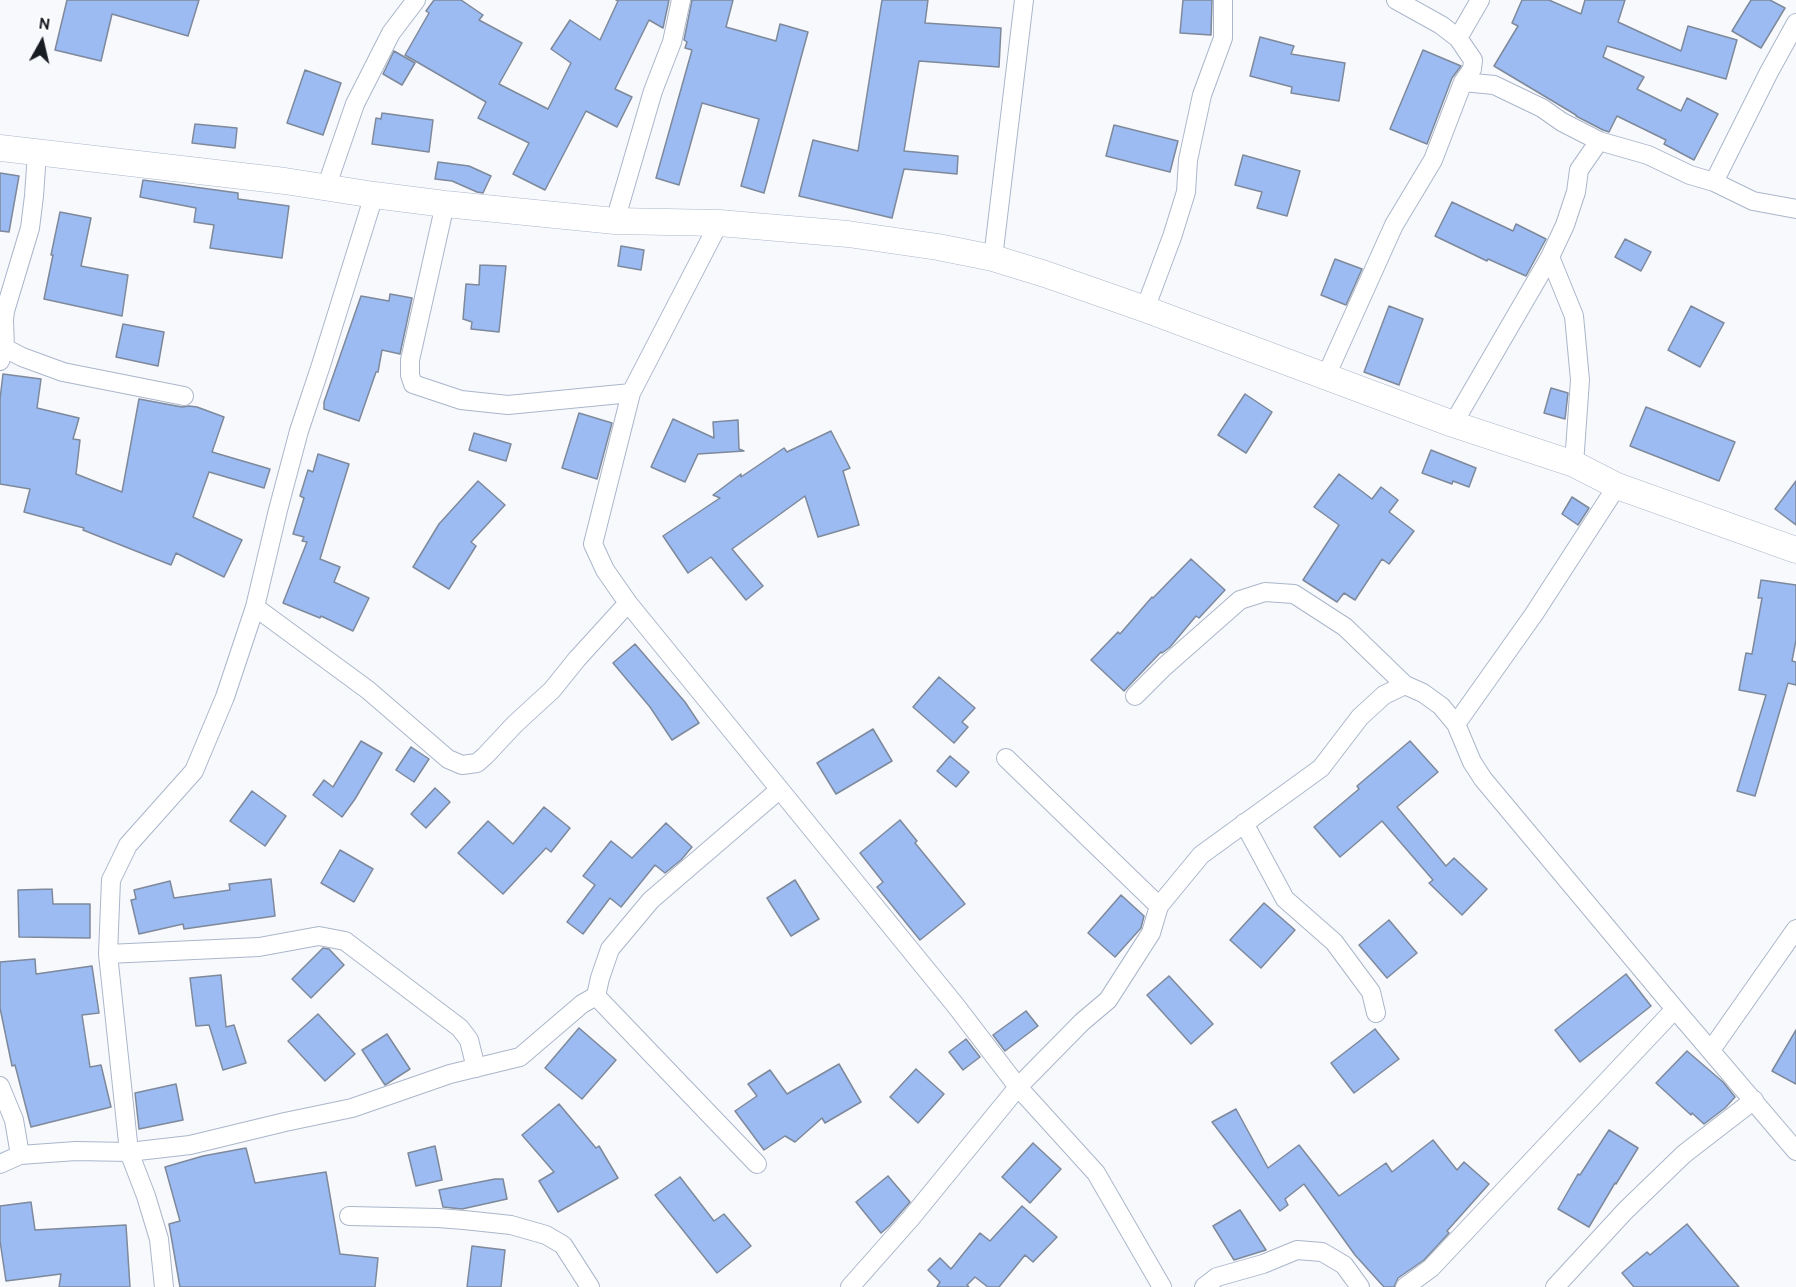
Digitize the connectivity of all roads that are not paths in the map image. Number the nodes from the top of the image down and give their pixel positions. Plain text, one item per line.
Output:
1 (416, 0) edge
2 (681, 0) edge
3 (1024, 0) edge
4 (1223, 0) edge
5 (1396, 0) edge
6 (1480, 0) edge
7 (1796, 23) edge
8 (1458, 38) junction
9 (1463, 82) junction
10 (1599, 141) junction
11 (0, 148) edge
12 (37, 153) junction
13 (1714, 182) junction
14 (326, 188) junction
15 (374, 195) junction
16 (445, 204) junction
17 (1796, 209) edge
18 (615, 221) junction
19 (719, 223) junction
20 (1550, 257) junction
21 (993, 258) junction
22 (1145, 309) junction
23 (2, 354) edge
24 (1326, 376) junction
25 (631, 393) junction
26 (184, 396) dead end
27 (1453, 424) junction
28 (1574, 464) junction
29 (1617, 486) junction
30 (1796, 550) edge
31 (628, 603) junction
32 (255, 607) junction
33 (1405, 685) junction
34 (1135, 696) dead end
35 (1456, 724) junction
36 (1006, 758) dead end
37 (779, 789) junction
38 (1244, 823) junction
39 (1158, 906) junction
40 (1796, 929) edge
41 (108, 954) junction
42 (596, 996) junction
43 (1675, 1009) junction
44 (1376, 1013) dead end
45 (1711, 1050) junction
46 (476, 1068) junction
47 (0, 1086) edge
48 (1018, 1087) junction
49 (1754, 1100) junction
50 (1796, 1150) edge
51 (129, 1152) junction
52 (20, 1155) junction
53 (0, 1164) edge
54 (757, 1164) dead end
55 (349, 1216) dead end
56 (164, 1287) edge
57 (590, 1287) edge
58 (850, 1287) edge
59 (1162, 1287) edge
60 (1204, 1287) edge
61 (1360, 1287) edge
62 (1405, 1287) edge
63 (1555, 1287) edge

1 - 14 street
2 - 18 street
3 - 21 street
4 - 22 street
5 - 8 street
6 - 8 street
7 - 13 street
8 - 9 street
9 - 10 street
9 - 24 street
10 - 13 street
10 - 20 street
11 - 12 street
12 - 14 street
12 - 23 street
13 - 17 street
14 - 15 street
15 - 16 street
15 - 32 street
16 - 18 street
16 - 25 street
18 - 19 street
19 - 21 street
19 - 25 street
20 - 27 street
20 - 28 street
21 - 22 street
22 - 24 street
23 - 26 street
24 - 27 street
25 - 31 street
27 - 28 street
28 - 29 street
29 - 30 street
29 - 35 street
31 - 32 street
31 - 37 street
32 - 41 street
33 - 34 street
33 - 35 street
33 - 38 street
35 - 43 street
36 - 39 street
37 - 42 street
37 - 48 street
38 - 39 street
38 - 44 street
39 - 48 street
40 - 45 street
41 - 46 street
41 - 51 street
42 - 46 street
42 - 54 street
43 - 45 street
43 - 62 street
45 - 49 street
46 - 51 street
47 - 52 street
48 - 58 street
48 - 59 street
49 - 50 street
49 - 63 street
51 - 52 street
51 - 56 street
52 - 53 street
55 - 57 street
60 - 61 street

